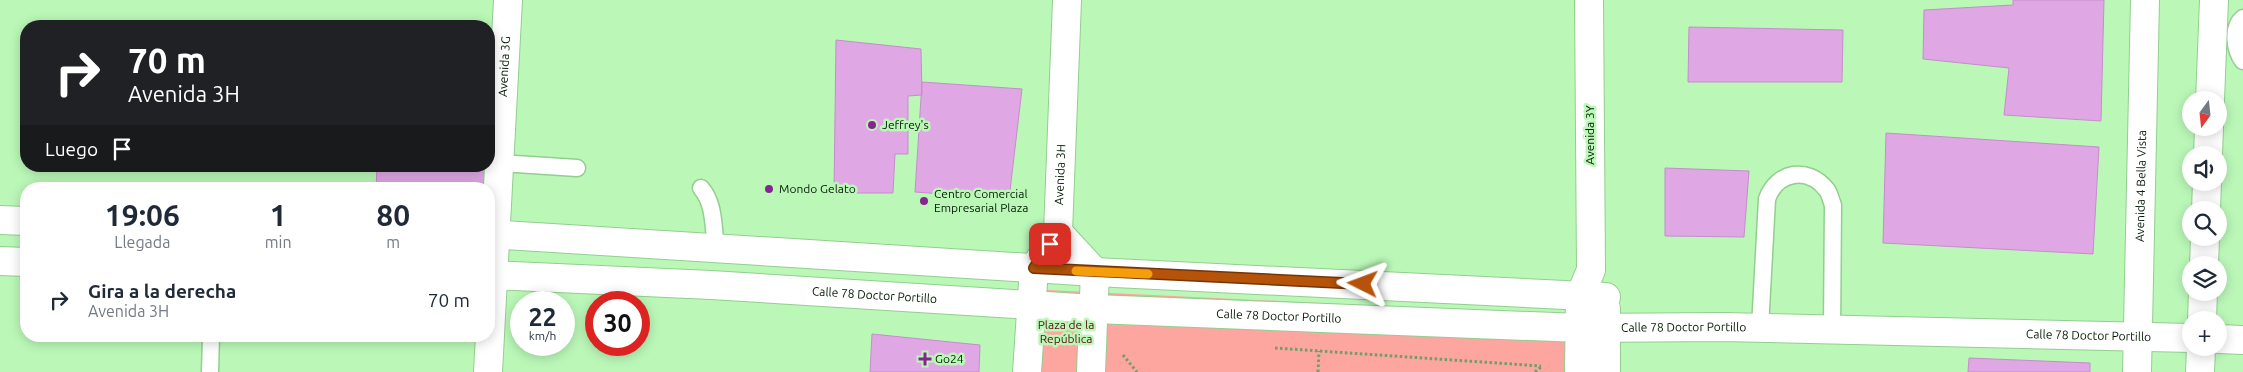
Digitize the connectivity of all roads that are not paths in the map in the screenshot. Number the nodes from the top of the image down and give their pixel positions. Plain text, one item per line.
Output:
1 (508, 0) edge
2 (1067, 0) edge
3 (1589, 0) edge
4 (2145, 0) edge
5 (2214, 0) edge
6 (2243, 18) edge
7 (2243, 61) edge
8 (2210, 91) edge
9 (500, 163) junction
10 (577, 168) dead end
11 (701, 188) dead end
12 (495, 207) edge
13 (0, 220) edge
14 (20, 221) edge
15 (1058, 232) junction
16 (495, 234) edge
17 (716, 248) junction
18 (0, 261) edge
19 (20, 262) edge
20 (1034, 268) junction
21 (1591, 270) junction
22 (1095, 272) junction
23 (495, 275) edge
24 (1580, 296) junction
25 (1606, 297) junction
26 (1032, 305) junction
27 (1094, 309) junction
28 (1593, 328) junction
29 (1760, 328) junction
30 (1832, 330) junction
31 (2138, 336) junction
32 (2182, 338) edge
33 (2227, 339) edge
34 (2243, 340) edge
35 (211, 342) edge
36 (489, 342) edge
37 (2201, 356) edge
38 (210, 372) edge
39 (488, 372) edge
40 (1027, 372) edge
41 (1091, 372) edge
42 (1578, 372) edge
43 (1606, 372) edge
44 (2136, 372) edge
45 (2200, 372) edge

1 - 9 street, Avenida 3G
2 - 15 street, Avenida 3H
3 - 21 street, Avenida 3Y
4 - 31 street, Avenida 4 Bella Vista
5 - 8 street
6 - 7 lane
9 - 10 lane
9 - 12 street, Avenida 3G
11 - 17 lane
13 - 14 street
15 - 20 street
15 - 22 street
16 - 17 street
17 - 20 street
18 - 19 street
20 - 22 street
20 - 26 street
21 - 24 street, Avenida 3Y
21 - 25 street, Avenida 3Y
22 - 24 street
22 - 27 street
23 - 26 street, Calle 78 Doctor Portillo
24 - 25 street
24 - 28 street, Avenida 3Y
25 - 28 street, Avenida 3Y
26 - 27 street, Calle 78 Doctor Portillo
26 - 40 street
27 - 28 street, Calle 78 Doctor Portillo
27 - 41 street
28 - 29 street, Calle 78 Doctor Portillo
28 - 42 street, Avenida 3Y
28 - 43 street, Avenida 3Y
29 - 30 street, Calle 78 Doctor Portillo
29 - 30 lane
30 - 31 street, Calle 78 Doctor Portillo
31 - 32 street, Calle 78 Doctor Portillo
31 - 44 street, Avenida 4 Bella Vista
33 - 34 street
35 - 38 lane
36 - 39 street, Avenida 3G
37 - 45 street

